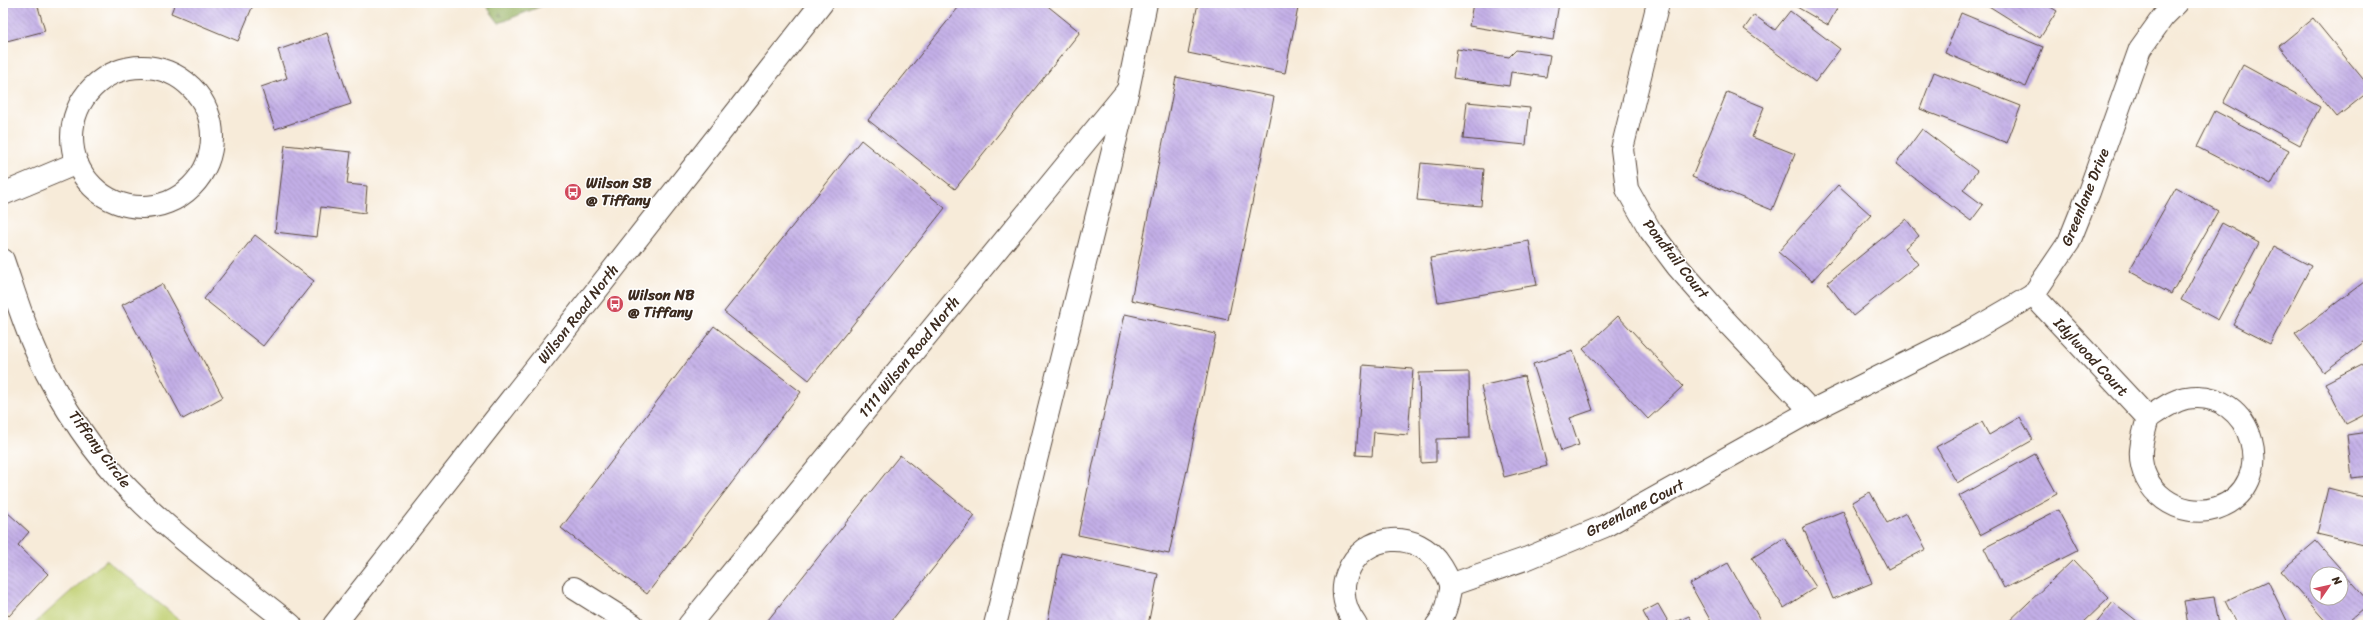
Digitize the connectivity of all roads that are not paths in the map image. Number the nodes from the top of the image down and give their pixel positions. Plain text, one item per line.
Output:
1 (822, 3) edge
2 (1146, 3) edge
3 (1658, 3) edge
4 (2178, 3) edge
5 (1128, 90) junction
6 (77, 163) junction
7 (3, 194) edge
8 (3, 260) edge
9 (2033, 295) junction
10 (1811, 412) junction
11 (2148, 418) junction
12 (1450, 585) junction
13 (574, 588) dead end
14 (291, 625) edge
15 (334, 625) edge
16 (633, 625) edge
17 (689, 625) edge
18 (994, 625) edge
19 (1356, 625) edge
20 (1437, 625) edge

1 - 15 street, Wilson Road North
2 - 5 street, 1111 Wilson Road North
3 - 10 street, Pondtail Court
4 - 9 street, Greenlane Drive
5 - 17 street, 1111 Wilson Road North
5 - 18 street, 1111 Wilson Road North
6 - 6 street
6 - 7 street
8 - 14 street, Tiffany Circle
9 - 10 street, Greenlane Drive
9 - 11 street, Idylwood Court
10 - 12 street, Greenlane Court
11 - 11 street
12 - 19 street
12 - 20 street
13 - 16 street

